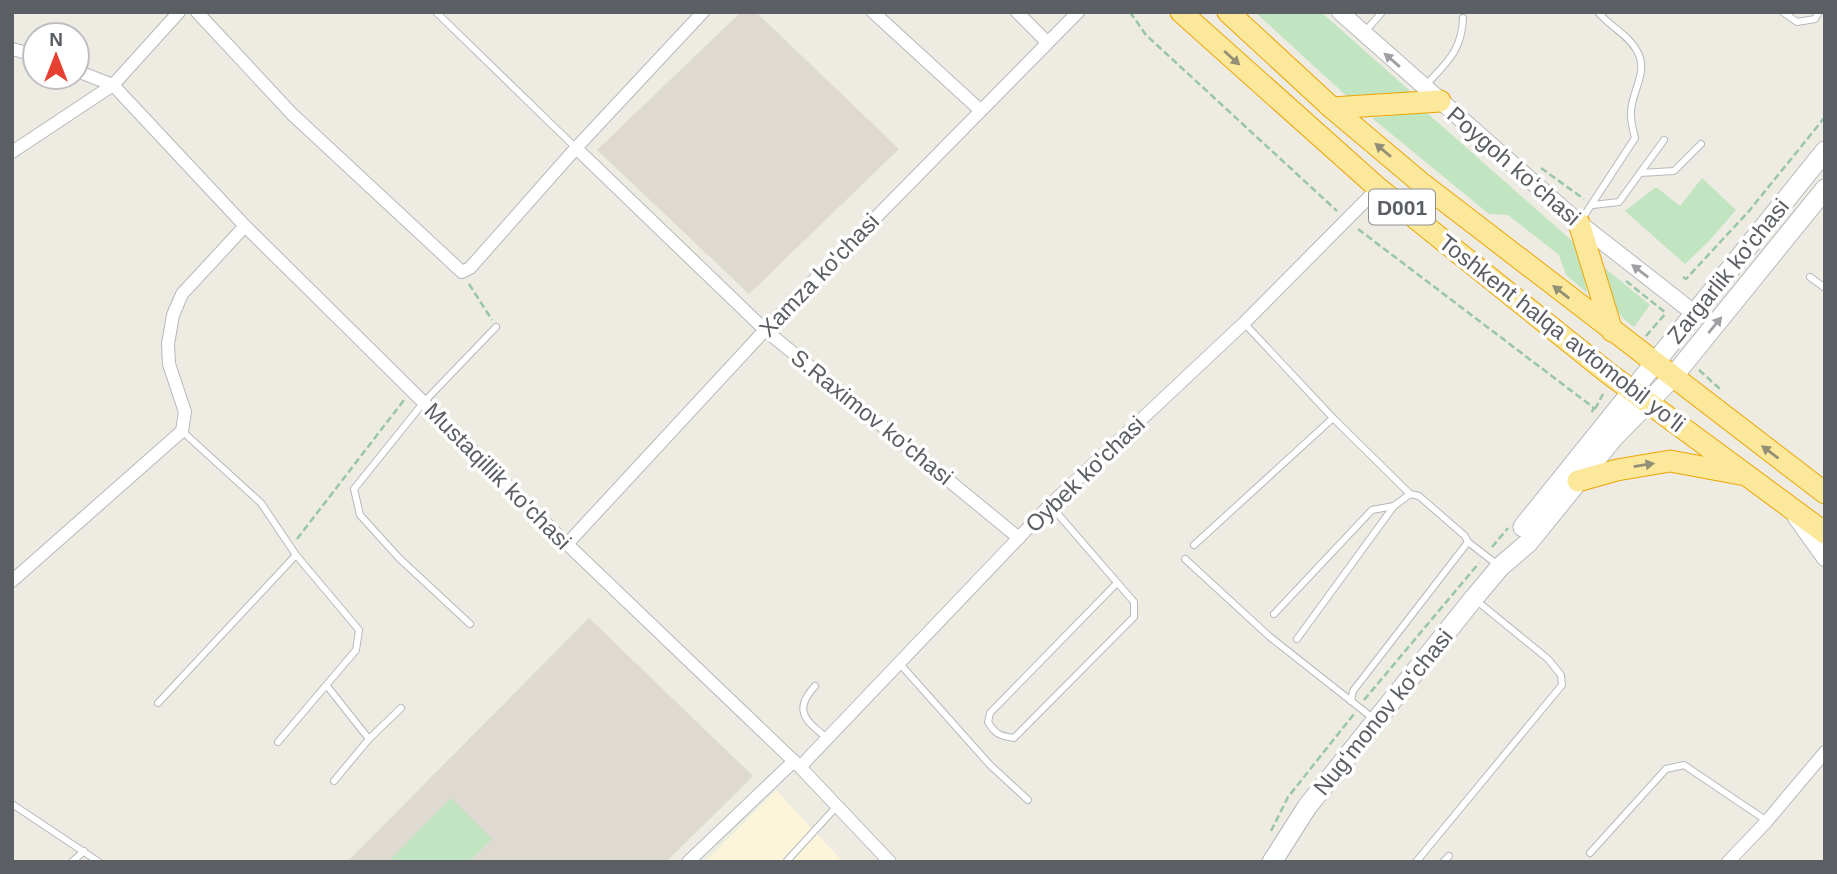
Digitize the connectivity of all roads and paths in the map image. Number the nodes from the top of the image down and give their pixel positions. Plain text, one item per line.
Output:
1 (178, 12) edge
2 (197, 12) edge
3 (436, 12) edge
4 (703, 12) edge
5 (873, 12) edge
6 (1017, 12) edge
7 (1078, 12) edge
8 (1130, 12) edge
9 (1181, 12) edge
10 (1228, 12) edge
11 (1340, 12) edge
12 (1382, 12) edge
13 (1598, 12) edge
14 (1783, 12) edge
15 (1819, 12) edge
16 (1463, 18) dead end
17 (1363, 34) junction
18 (1047, 43) junction
19 (91, 76) edge
20 (113, 85) junction
21 (1423, 87) junction
22 (1440, 102) junction
23 (1332, 108) junction
24 (980, 110) junction
25 (1825, 117) edge
26 (1664, 140) dead end
27 (1701, 144) dead end
28 (576, 148) junction
29 (1825, 151) edge
30 (12, 152) edge
31 (1640, 173) junction
32 (1378, 188) junction
33 (1825, 189) edge
34 (1592, 205) junction
35 (1347, 220) junction
36 (1579, 223) junction
37 (245, 226) junction
38 (462, 272) junction
39 (1683, 277) dead end
40 (1810, 277) dead end
41 (1625, 280) dead end
42 (1825, 288) edge
43 (1666, 313) dead end
44 (1694, 313) junction
45 (1244, 323) junction
46 (496, 327) joint
47 (765, 330) junction
48 (1612, 331) junction
49 (1653, 364) junction
50 (1699, 370) dead end
51 (1672, 378) junction
52 (411, 390) junction
53 (1723, 391) dead end
54 (1603, 394) dead end
55 (1640, 396) junction
56 (424, 402) junction
57 (1594, 408) junction
58 (1600, 414) dead end
59 (1333, 418) junction
60 (1588, 419) dead end
61 (182, 431) junction
62 (1748, 476) junction
63 (1578, 481) junction
64 (1825, 493) edge
65 (1410, 494) junction
66 (1050, 505) junction
67 (1788, 505) junction
68 (1394, 506) junction
69 (1509, 526) dead end
70 (1825, 533) edge
71 (1018, 538) junction
72 (1468, 542) junction
73 (567, 544) junction
74 (1194, 545) dead end
75 (290, 547) junction
76 (296, 555) junction
77 (1825, 558) edge
78 (1185, 559) dead end
79 (1493, 562) junction
80 (12, 581) edge
81 (1117, 583) junction
82 (1474, 598) junction
83 (1274, 614) dead end
84 (470, 624) dead end
85 (1297, 639) dead end
86 (900, 664) junction
87 (327, 686) junction
88 (815, 686) dead end
89 (1351, 701) junction
90 (158, 704) dead end
91 (1359, 707) junction
92 (401, 708) dead end
93 (1376, 720) junction
94 (369, 739) junction
95 (828, 739) junction
96 (278, 742) dead end
97 (1825, 752) edge
98 (797, 764) junction
99 (334, 781) dead end
100 (1028, 800) dead end
101 (12, 804) edge
102 (837, 806) junction
103 (1767, 821) junction
104 (1266, 840) dead end
105 (84, 851) junction
106 (1590, 853) dead end
107 (1449, 856) dead end
108 (72, 862) edge
109 (99, 862) edge
110 (688, 862) edge
111 (786, 862) edge
112 (890, 862) edge
113 (1272, 862) edge
114 (1416, 862) edge
115 (1443, 862) edge
116 (1728, 862) edge

1 - 20 street
2 - 38 street
3 - 28 lane
4 - 28 street
5 - 24 street
6 - 18 street
7 - 18 street, Xamza ko'chasi
8 - 35 path
9 -> 32 highway, Toshkent halqa avtomobil yo'li / D001
10 - 23 highway, Toshkent halqa avtomobil yo'li / D001
11 - 17 street, Poygoh koʻchasi
12 - 17 lane
13 - 34 lane
14 - 15 lane
16 - 21 lane
21 -> 17 street, Poygoh koʻchasi
18 - 24 street, Xamza ko'chasi
19 - 20 street
20 - 30 street
20 - 37 street, Mustaqillik ko'chasi
21 - 22 street, Poygoh koʻchasi
22 - 23 highway
22 - 36 street, Poygoh koʻchasi
48 -> 23 highway, Toshkent halqa avtomobil yo'li / D001
24 - 47 street, Xamza ko'chasi
25 - 39 path
26 - 31 lane
27 - 31 lane
28 - 38 street
28 - 47 street, S.Raximov ko'chasi
29 - 44 main road, Zargarlik ko'chasi
31 - 34 lane
32 - 35 street, Oybek ko'chasi
32 - 55 highway, Toshkent halqa avtomobil yo'li / D001
51 -> 33 main road, Zargarlik ko'chasi
34 - 36 lane
35 - 45 street, Oybek ko'chasi
35 - 57 path
44 -> 36 street, Poygoh koʻchasi
36 - 48 highway
37 - 52 street, Mustaqillik ko'chasi
37 - 61 street
38 - 46 path
40 - 42 lane
41 - 43 path
44 - 49 main road, Zargarlik ko'chasi
45 - 59 lane
45 - 66 street, Oybek ko'chasi
46 - 56 lane
47 - 71 street, S.Raximov ko'chasi
47 - 73 street, Xamza ko'chasi
48 - 49 highway, Toshkent halqa avtomobil yo'li / D001
49 - 51 highway, Toshkent halqa avtomobil yo'li / D001
49 - 55 main road, Zargarlik ko'chasi
50 - 53 path
51 - 55 main road, Zargarlik ko'chasi
64 -> 51 highway, Toshkent halqa avtomobil yo'li / D001
52 - 56 street, Mustaqillik ko'chasi
52 - 75 path
54 - 57 path
55 - 62 highway, Toshkent halqa avtomobil yo'li / D001
55 - 63 main road, Nugʻmonov koʻchasi
55 - 79 main road, Nugʻmonov koʻchasi
56 - 73 street, Mustaqillik ko'chasi
56 - 84 lane
57 - 58 path
57 - 60 path
59 - 65 lane
59 - 74 lane
61 - 75 lane
61 - 80 street
63 -> 62 highway
62 - 67 highway, Toshkent halqa avtomobil yo'li / D001
63 - 79 main road, Nugʻmonov koʻchasi
65 - 68 lane
65 - 72 lane
66 - 71 street, Oybek ko'chasi
66 - 81 lane
67 - 70 highway, Toshkent halqa avtomobil yo'li / D001
67 - 77 street
68 - 83 lane
68 - 85 lane
69 - 79 path
71 - 86 street, Oybek ko'chasi
72 - 79 lane
72 - 89 lane
73 - 98 street, Mustaqillik ko'chasi
75 - 76 lane
76 - 87 lane
76 - 90 lane
78 - 89 lane
79 - 82 main road, Nugʻmonov koʻchasi
79 - 91 path
81 - 81 lane
82 - 93 main road, Nugʻmonov koʻchasi
82 - 114 lane
86 - 95 street, Oybek ko'chasi
86 - 100 lane
87 - 94 lane
87 - 96 lane
88 - 95 lane
89 - 91 lane
91 - 93 lane
91 - 104 path
92 - 94 lane
93 - 113 main road, Nugʻmonov koʻchasi
94 - 99 lane
95 - 98 street, Oybek ko'chasi
97 - 103 street
98 - 102 street, Mustaqillik ko'chasi
98 - 110 street, Oybek ko'chasi
101 - 105 lane
102 - 111 lane
102 - 112 street, Mustaqillik ko'chasi
103 - 106 lane
103 - 116 street
105 - 108 lane
105 - 109 lane
107 - 115 lane

